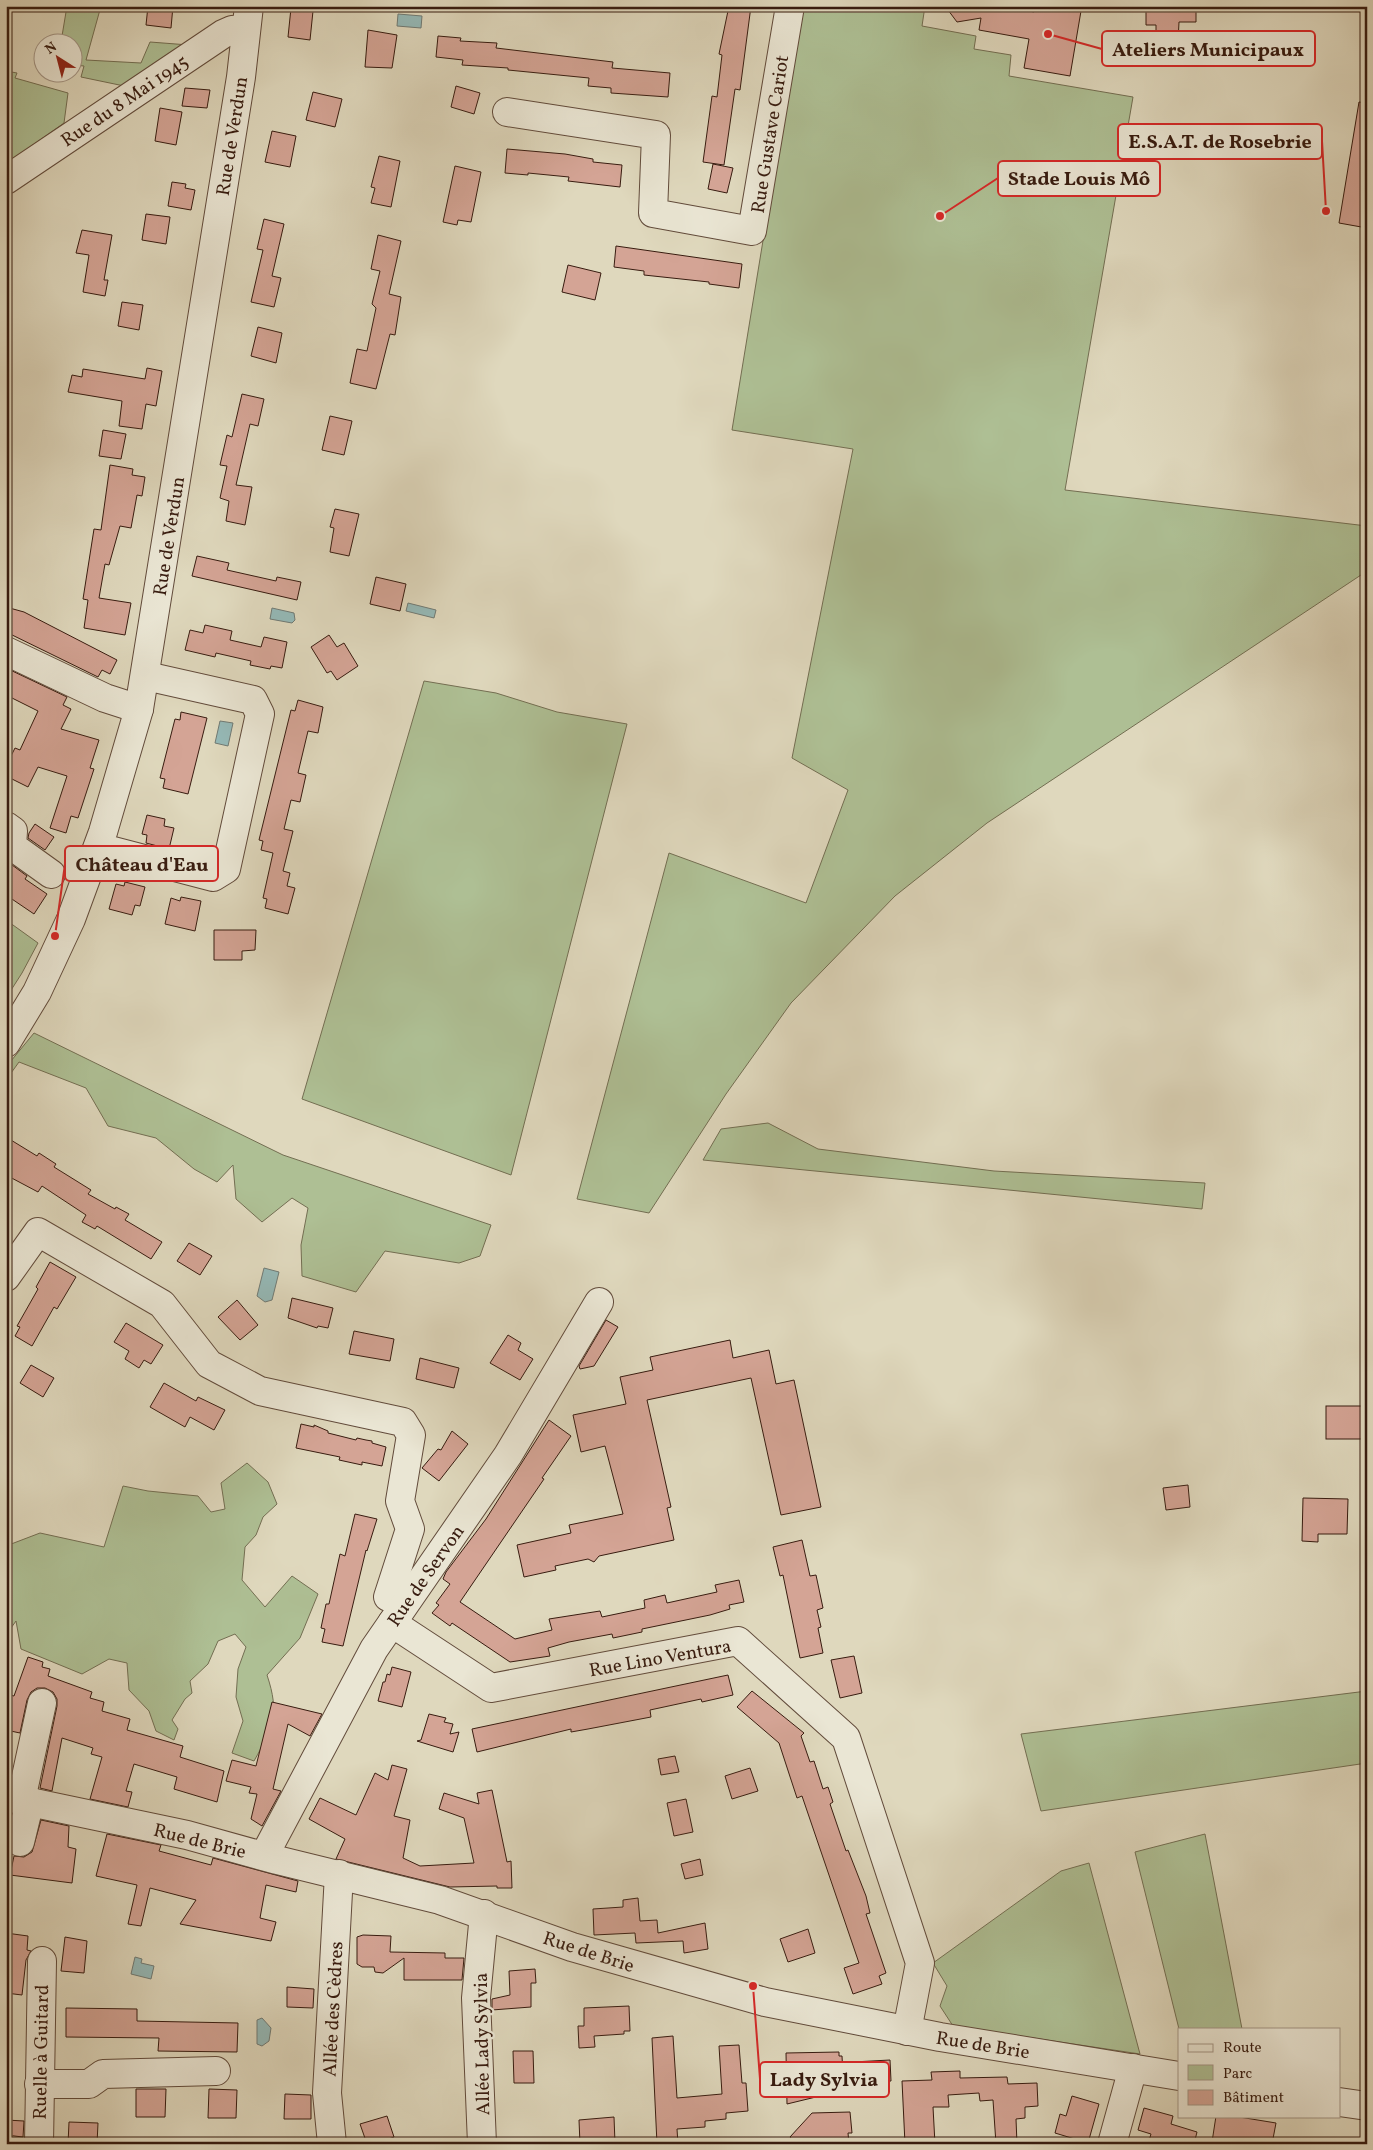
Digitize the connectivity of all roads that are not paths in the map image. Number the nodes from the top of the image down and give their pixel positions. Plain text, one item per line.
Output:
1 (790, 6) edge
2 (248, 18) edge
3 (507, 112) dead end
4 (6, 180) edge
5 (6, 651) edge
6 (146, 676) junction
7 (139, 710) junction
8 (6, 826) edge
9 (98, 848) junction
10 (51, 874) dead end
11 (6, 1043) edge
12 (6, 1277) edge
13 (599, 1302) dead end
14 (388, 1596) dead end
15 (392, 1623) junction
16 (42, 1703) dead end
17 (19, 1799) edge
18 (20, 1842) dead end
19 (264, 1856) junction
20 (339, 1874) junction
21 (484, 1914) junction
22 (42, 1961) dead end
23 (907, 2031) junction
24 (1133, 2068) junction
25 (216, 2071) dead end
26 (1178, 2076) edge
27 (39, 2084) junction
28 (1340, 2102) edge
29 (1367, 2106) edge
30 (38, 2144) edge
31 (332, 2144) edge
32 (482, 2144) edge
33 (1112, 2144) edge

1 - 3 street, Rue Gustave Cariot
2 - 4 street, Rue du 8 Mai 1945
2 - 6 street, Rue de Verdun
5 - 7 street
6 - 7 street, Rue de Verdun
6 - 9 street
7 - 9 street, Rue de Verdun
8 - 10 street
9 - 11 street, Rue de Verdun
12 - 14 street
13 - 15 street, Rue de Servon
15 - 19 street, Rue de Servon
15 - 23 street, Rue Lino Ventura
16 - 17 street
17 - 18 street
17 - 19 street, Rue de Brie
19 - 20 street, Rue de Brie
20 - 21 street, Rue de Brie
20 - 31 street, Allée des Cèdres
21 - 23 street, Rue de Brie
21 - 32 street, Allée Lady Sylvia
22 - 27 street, Ruelle à Guitard
23 - 24 street, Rue de Brie
24 - 26 street, Rue de Brie
24 - 33 street
25 - 27 street
27 - 30 street, Ruelle à Guitard
28 - 29 street

